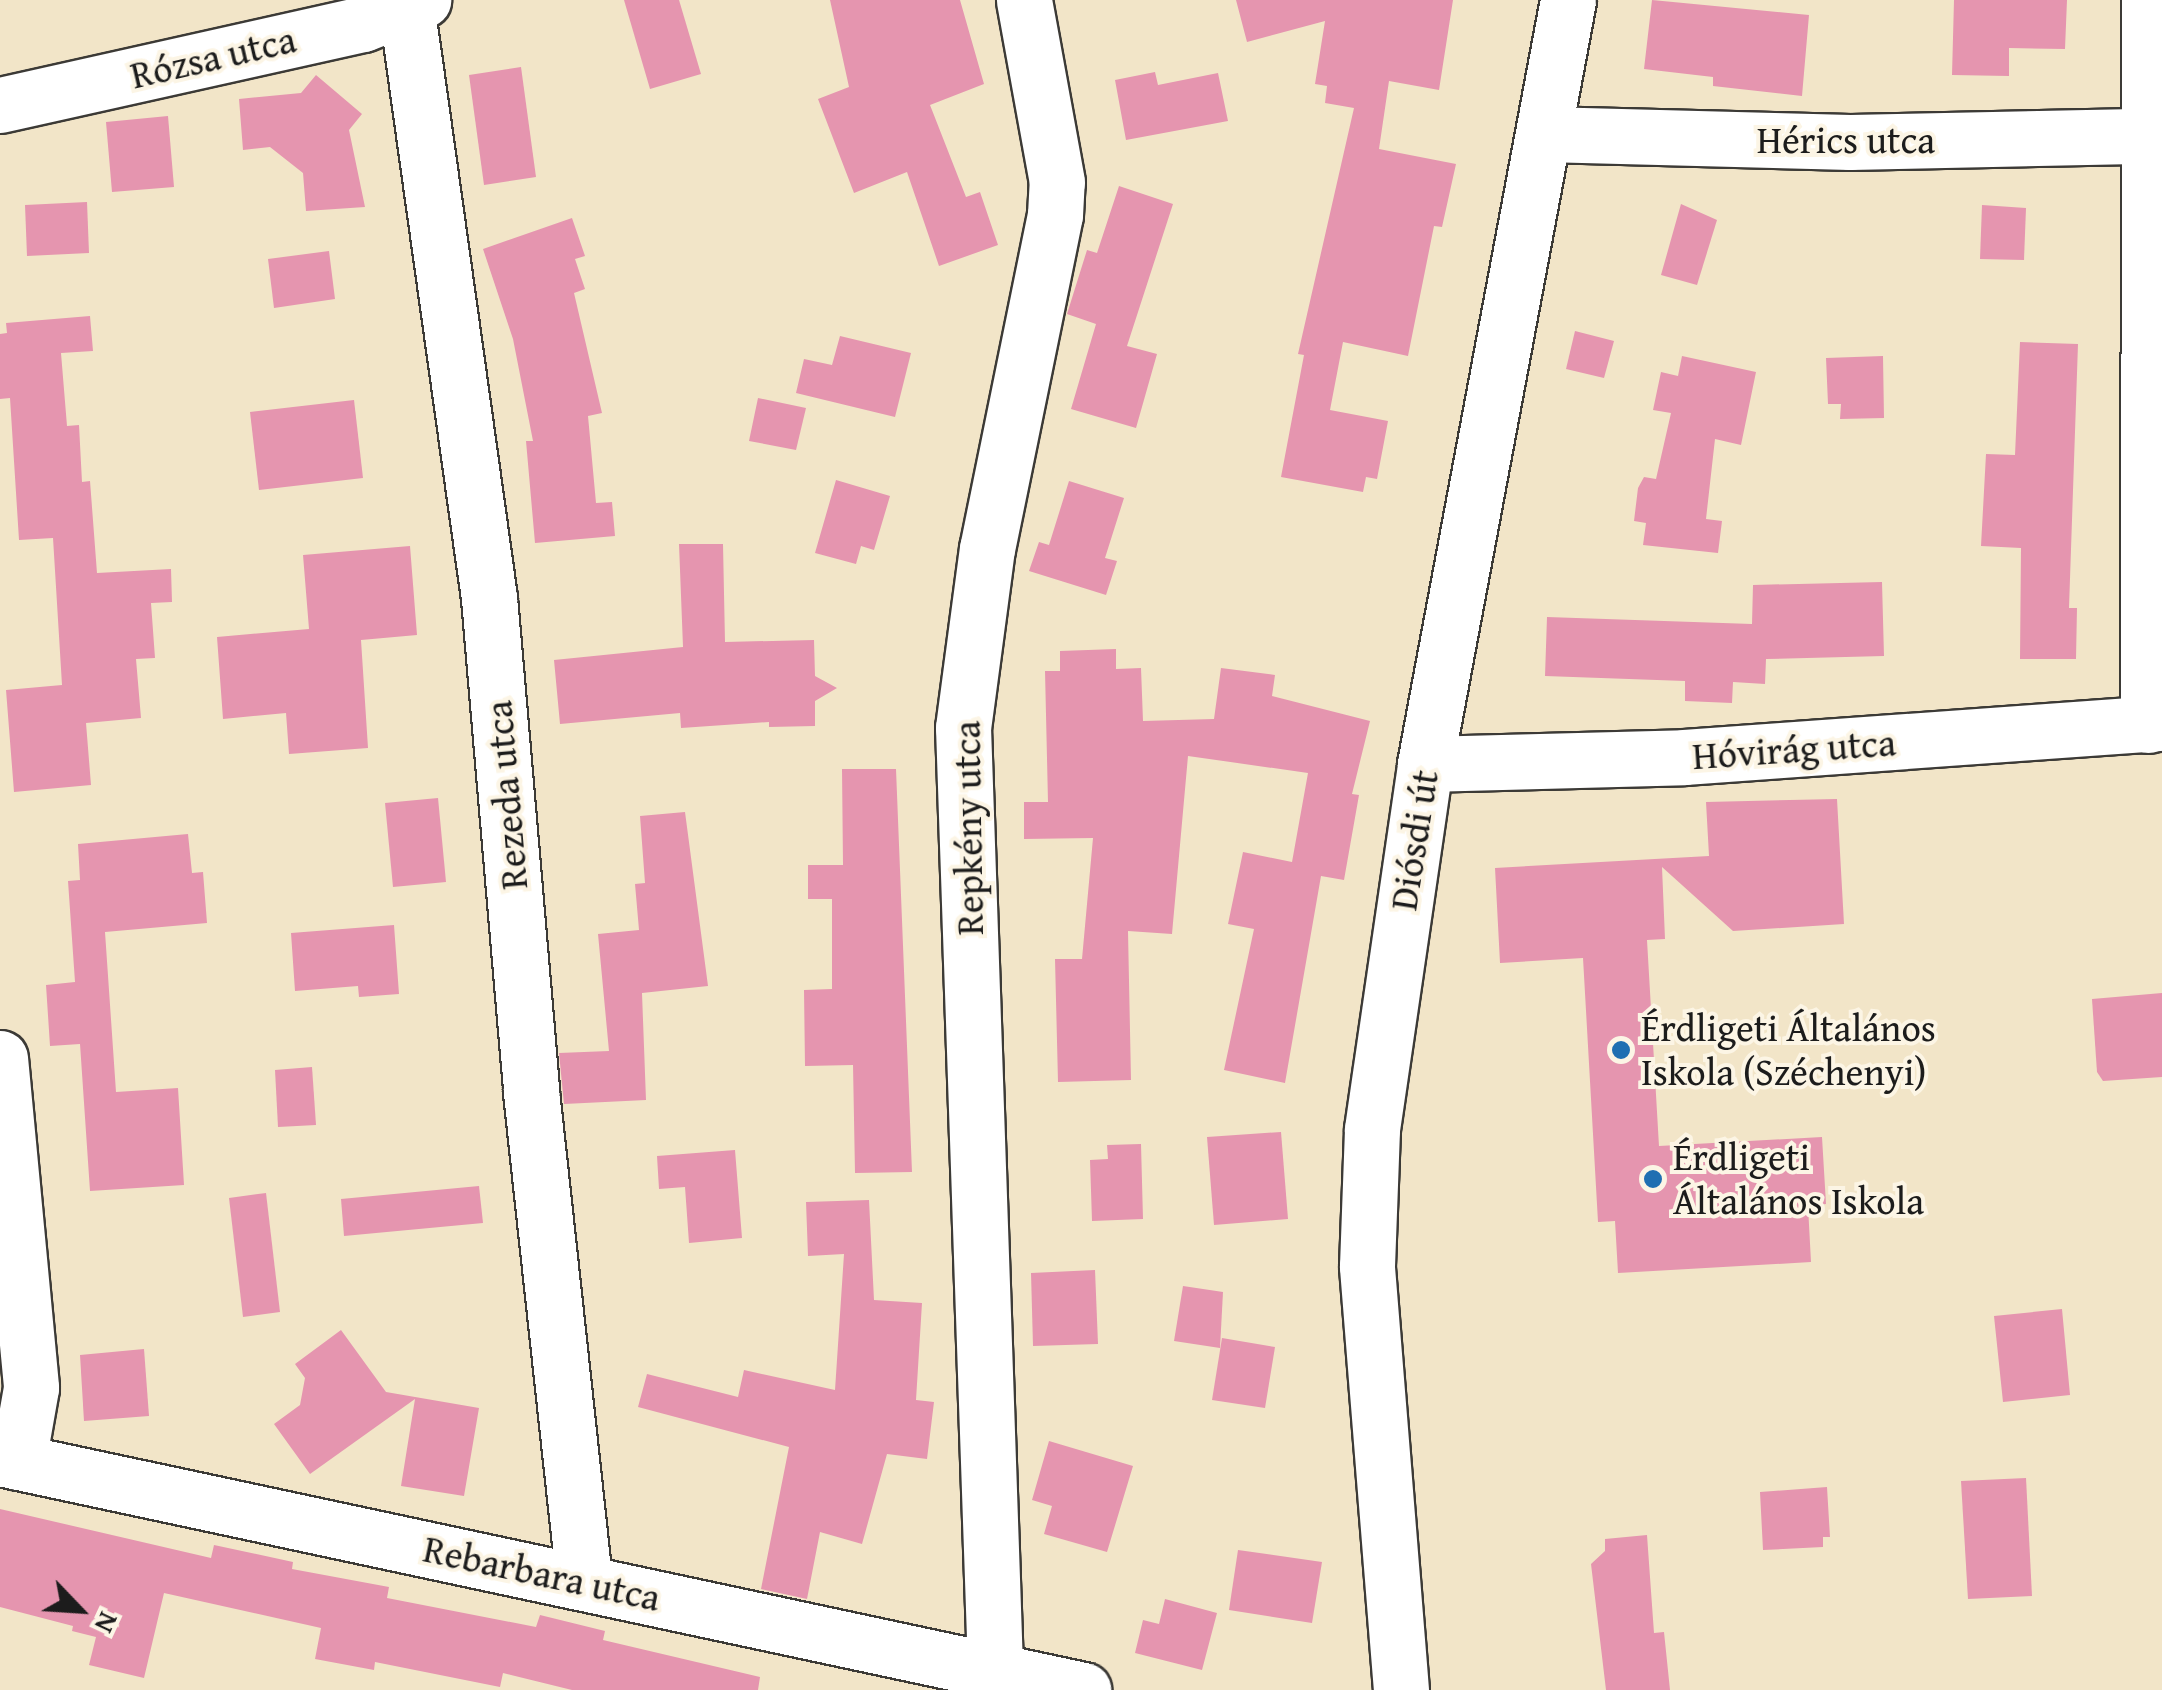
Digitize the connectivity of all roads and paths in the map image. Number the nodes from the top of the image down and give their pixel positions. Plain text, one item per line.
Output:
1 (1024, 0) edge
2 (1568, 0) edge
3 (2148, 0) edge
4 (415, 6) edge
5 (0, 105) edge
6 (1544, 134) junction
7 (2148, 136) junction
8 (2155, 724) edge
9 (1425, 764) junction
10 (0, 1058) edge
11 (9, 1460) edge
12 (584, 1582) junction
13 (995, 1667) junction
14 (1083, 1690) edge
15 (1401, 1690) edge

1 - 13 street, Repkény utca
2 - 6 street, Diósdi út
3 - 7 street
4 - 5 street, Rózsa utca
4 - 12 street, Rezeda utca
6 - 7 street, Hérics utca
6 - 9 street, Diósdi út
7 - 8 street
8 - 9 street, Hóvirág utca
9 - 15 street, Diósdi út
10 - 11 street
11 - 12 street, Rebarbara utca
12 - 13 street, Rebarbara utca
13 - 14 street, Rebarbara utca

